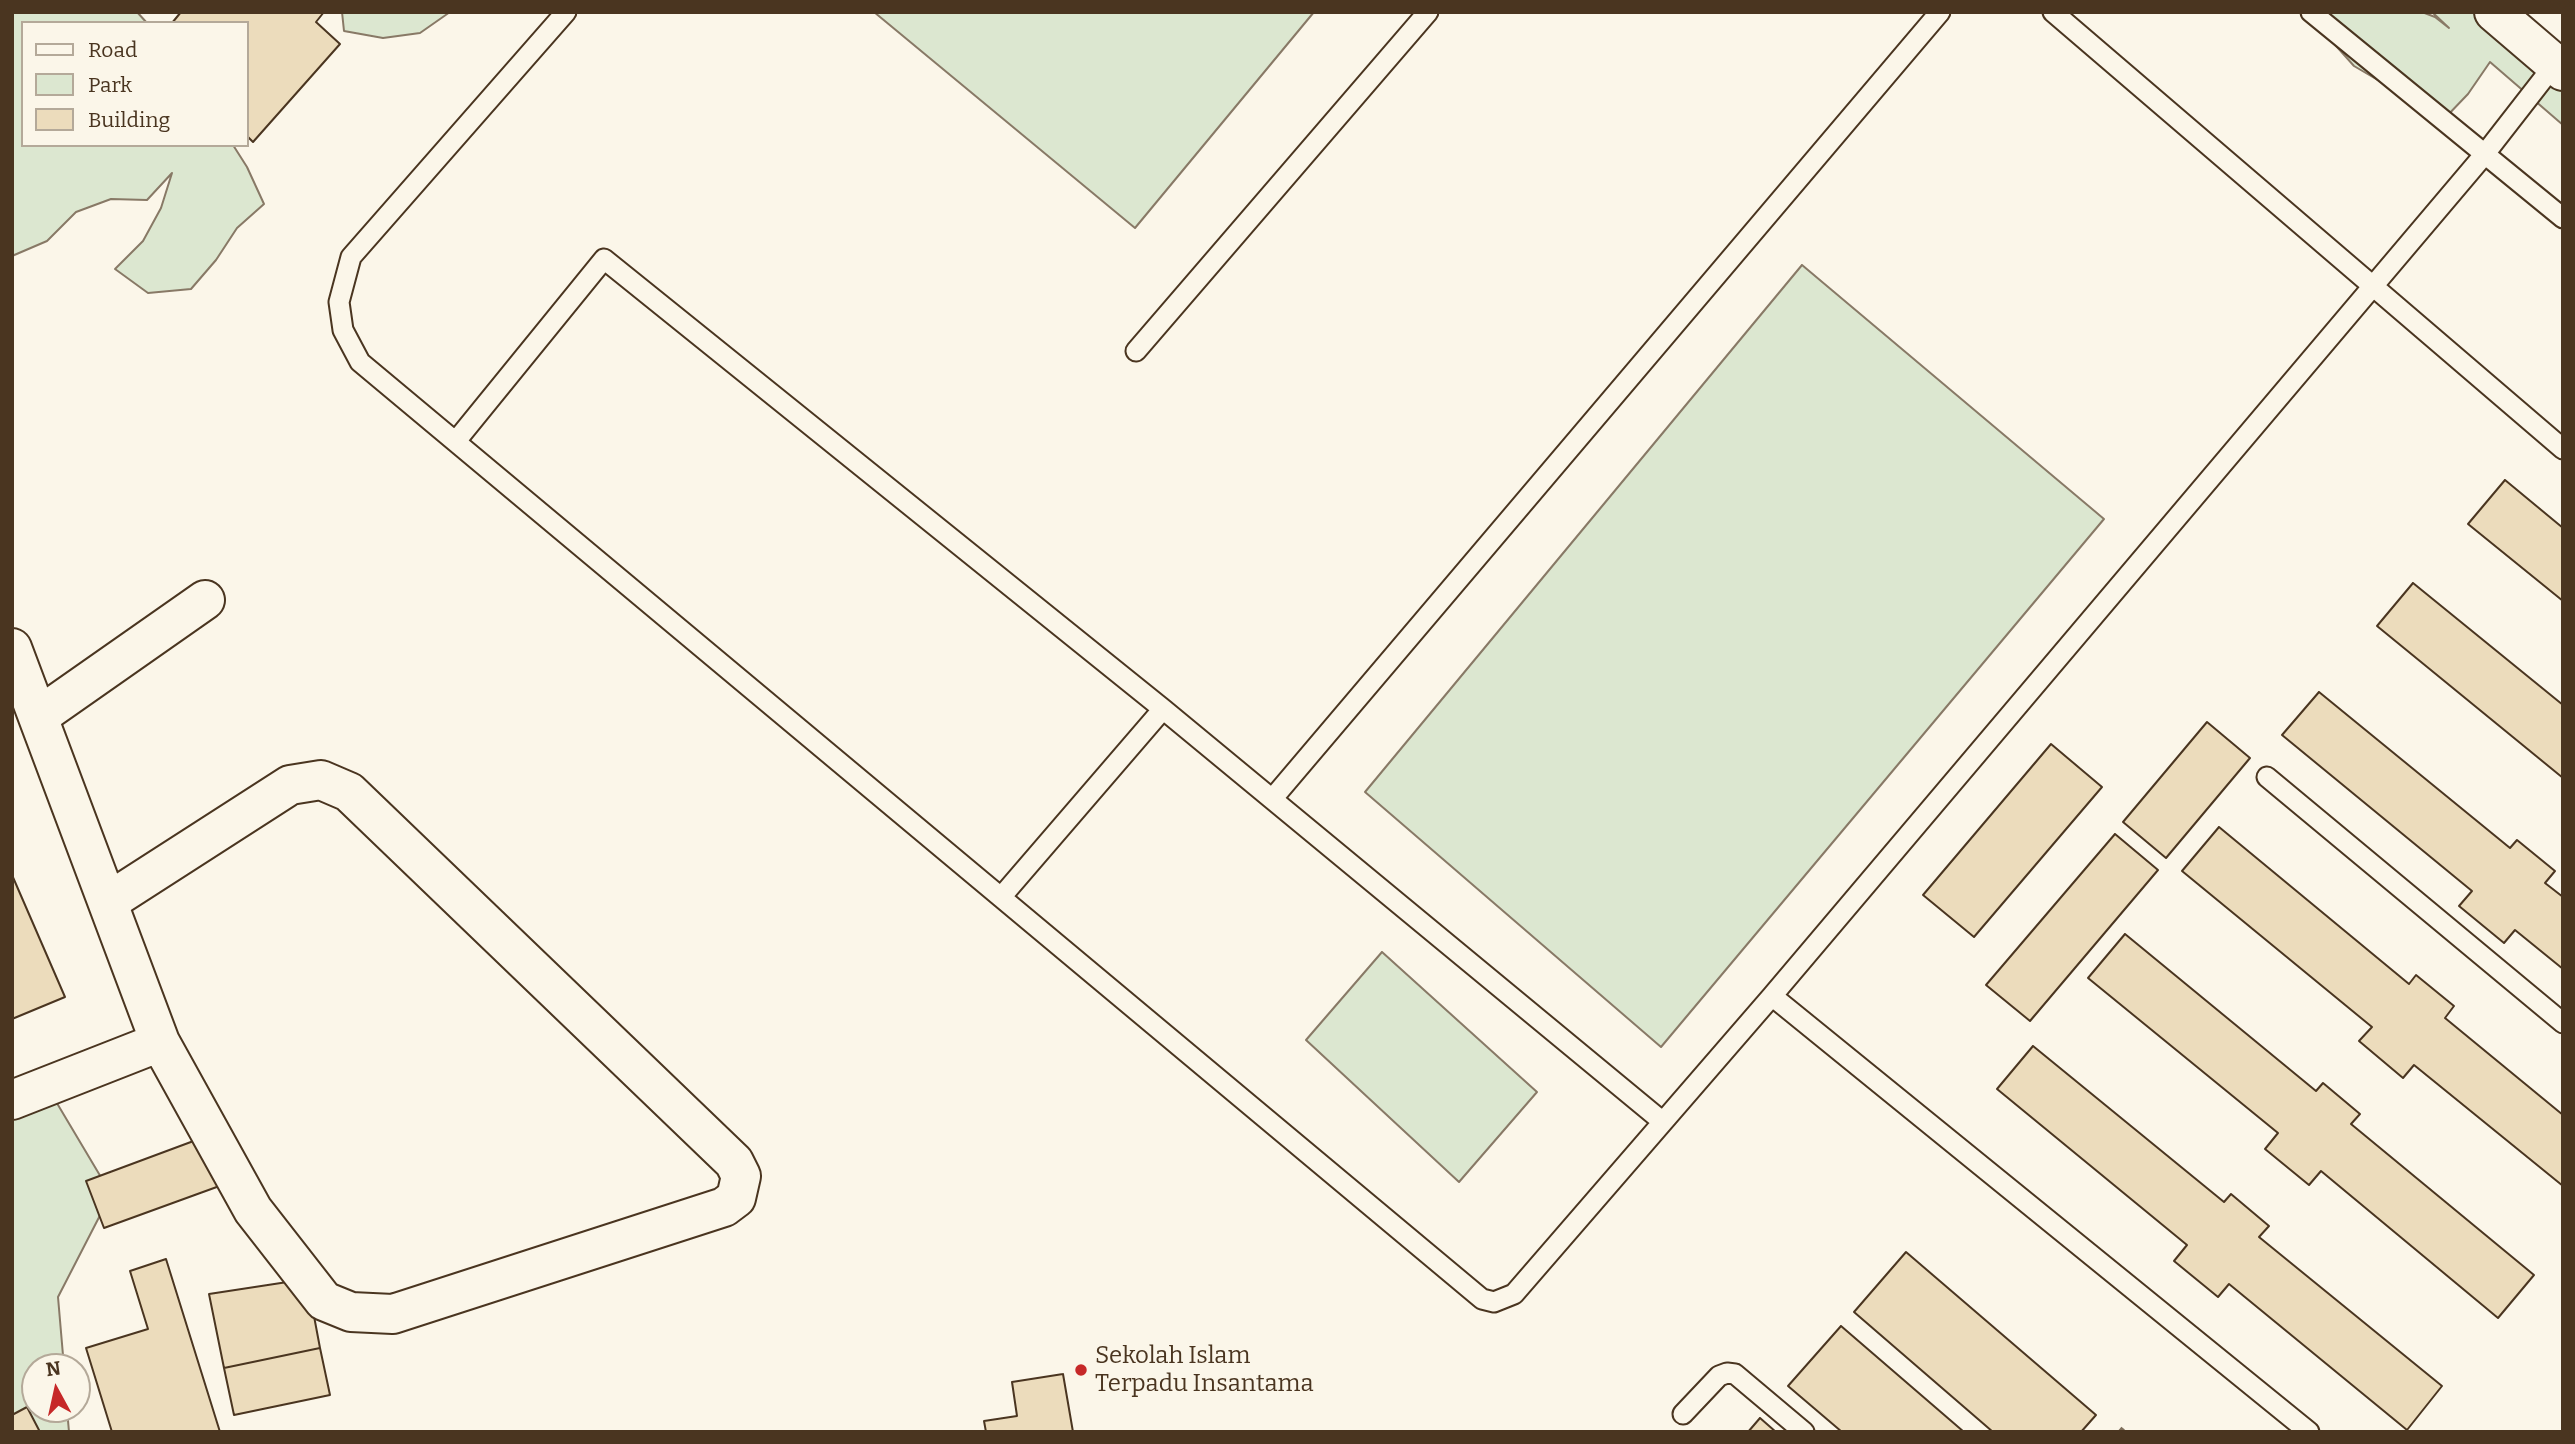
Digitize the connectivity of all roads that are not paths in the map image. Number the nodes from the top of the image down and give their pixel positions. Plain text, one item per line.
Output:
1 (566, 12) edge
2 (1428, 12) edge
3 (1940, 12) edge
4 (2053, 12) edge
5 (2311, 12) edge
6 (2494, 12) edge
7 (2558, 68) edge
8 (2484, 155) junction
9 (2563, 218) edge
10 (2372, 287) junction
11 (1136, 351) dead end
12 (456, 441) junction
13 (2563, 449) edge
14 (205, 600) dead end
15 (12, 648) edge
16 (1163, 709) junction
17 (38, 717) junction
18 (2267, 777) dead end
19 (1273, 798) junction
20 (1002, 896) junction
21 (108, 902) junction
22 (1772, 996) junction
23 (2563, 1023) edge
24 (160, 1042) junction
25 (12, 1100) edge
26 (1663, 1122) junction
27 (1683, 1414) dead end
28 (1804, 1432) edge
29 (2309, 1432) edge

1 - 12 lane
2 - 11 lane
3 - 19 lane
4 - 10 lane
5 - 8 lane
6 - 7 street
7 - 8 lane
8 - 9 lane
8 - 10 lane
10 - 13 lane
10 - 22 lane
12 - 16 lane
12 - 20 lane
14 - 17 street
15 - 17 street
16 - 19 lane
16 - 20 lane
17 - 21 street
18 - 23 lane
19 - 26 lane
20 - 26 lane
21 - 24 street
21 - 24 street
22 - 26 lane
22 - 29 lane
24 - 25 street
27 - 28 lane

